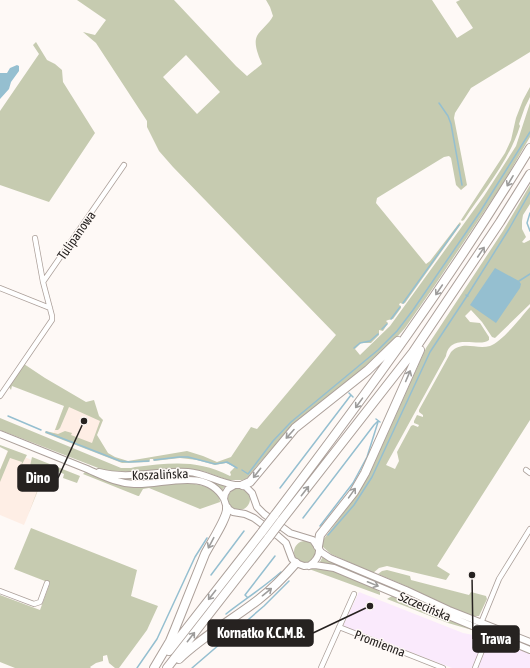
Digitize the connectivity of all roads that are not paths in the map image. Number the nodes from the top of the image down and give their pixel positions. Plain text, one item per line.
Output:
1 (530, 148) edge
2 (124, 165) dead end
3 (530, 174) edge
4 (35, 238) dead end
5 (43, 282) junction
6 (0, 288) edge
7 (50, 308) junction
8 (425, 312) junction
9 (436, 319) junction
10 (0, 396) edge
11 (0, 434) edge
12 (84, 468) junction
13 (239, 485) junction
14 (224, 499) junction
15 (227, 508) junction
16 (278, 519) junction
17 (529, 533) edge
18 (266, 534) junction
19 (318, 547) junction
20 (296, 564) junction
21 (309, 566) junction
22 (47, 583) dead end
23 (0, 591) edge
24 (354, 594) dead end
25 (481, 623) junction
26 (339, 627) junction
27 (489, 633) junction
28 (530, 642) edge
29 (530, 650) edge
30 (155, 668) edge
31 (168, 668) edge
32 (321, 668) edge
33 (443, 668) edge
34 (475, 668) edge

1 -> 8 highway
2 - 5 street, Tulipanowa
9 -> 3 highway
4 - 5 street
5 - 7 street
6 - 7 street
7 - 10 street
8 -> 13 highway
8 -> 16 highway
16 -> 9 highway
19 -> 9 highway
11 - 12 main road, Koszalińska
12 - 13 main road, Koszalińska
12 - 14 main road, Koszalińska
13 - 14 main road
13 - 19 main road, Szczecińska
14 - 15 main road
15 - 20 main road
15 -> 30 highway
16 - 18 highway, bridge
17 - 25 street
18 -> 30 highway
31 -> 18 highway
19 - 21 main road
19 - 25 main road, Szczecińska
20 - 21 main road, Szczecińska
31 -> 20 highway
21 -> 27 main road, Szczecińska
22 - 23 street
24 - 26 street
25 - 28 main road, Szczecińska
26 - 32 street
26 - 33 street, Promienna
27 - 29 main road, Szczecińska
27 - 34 street

